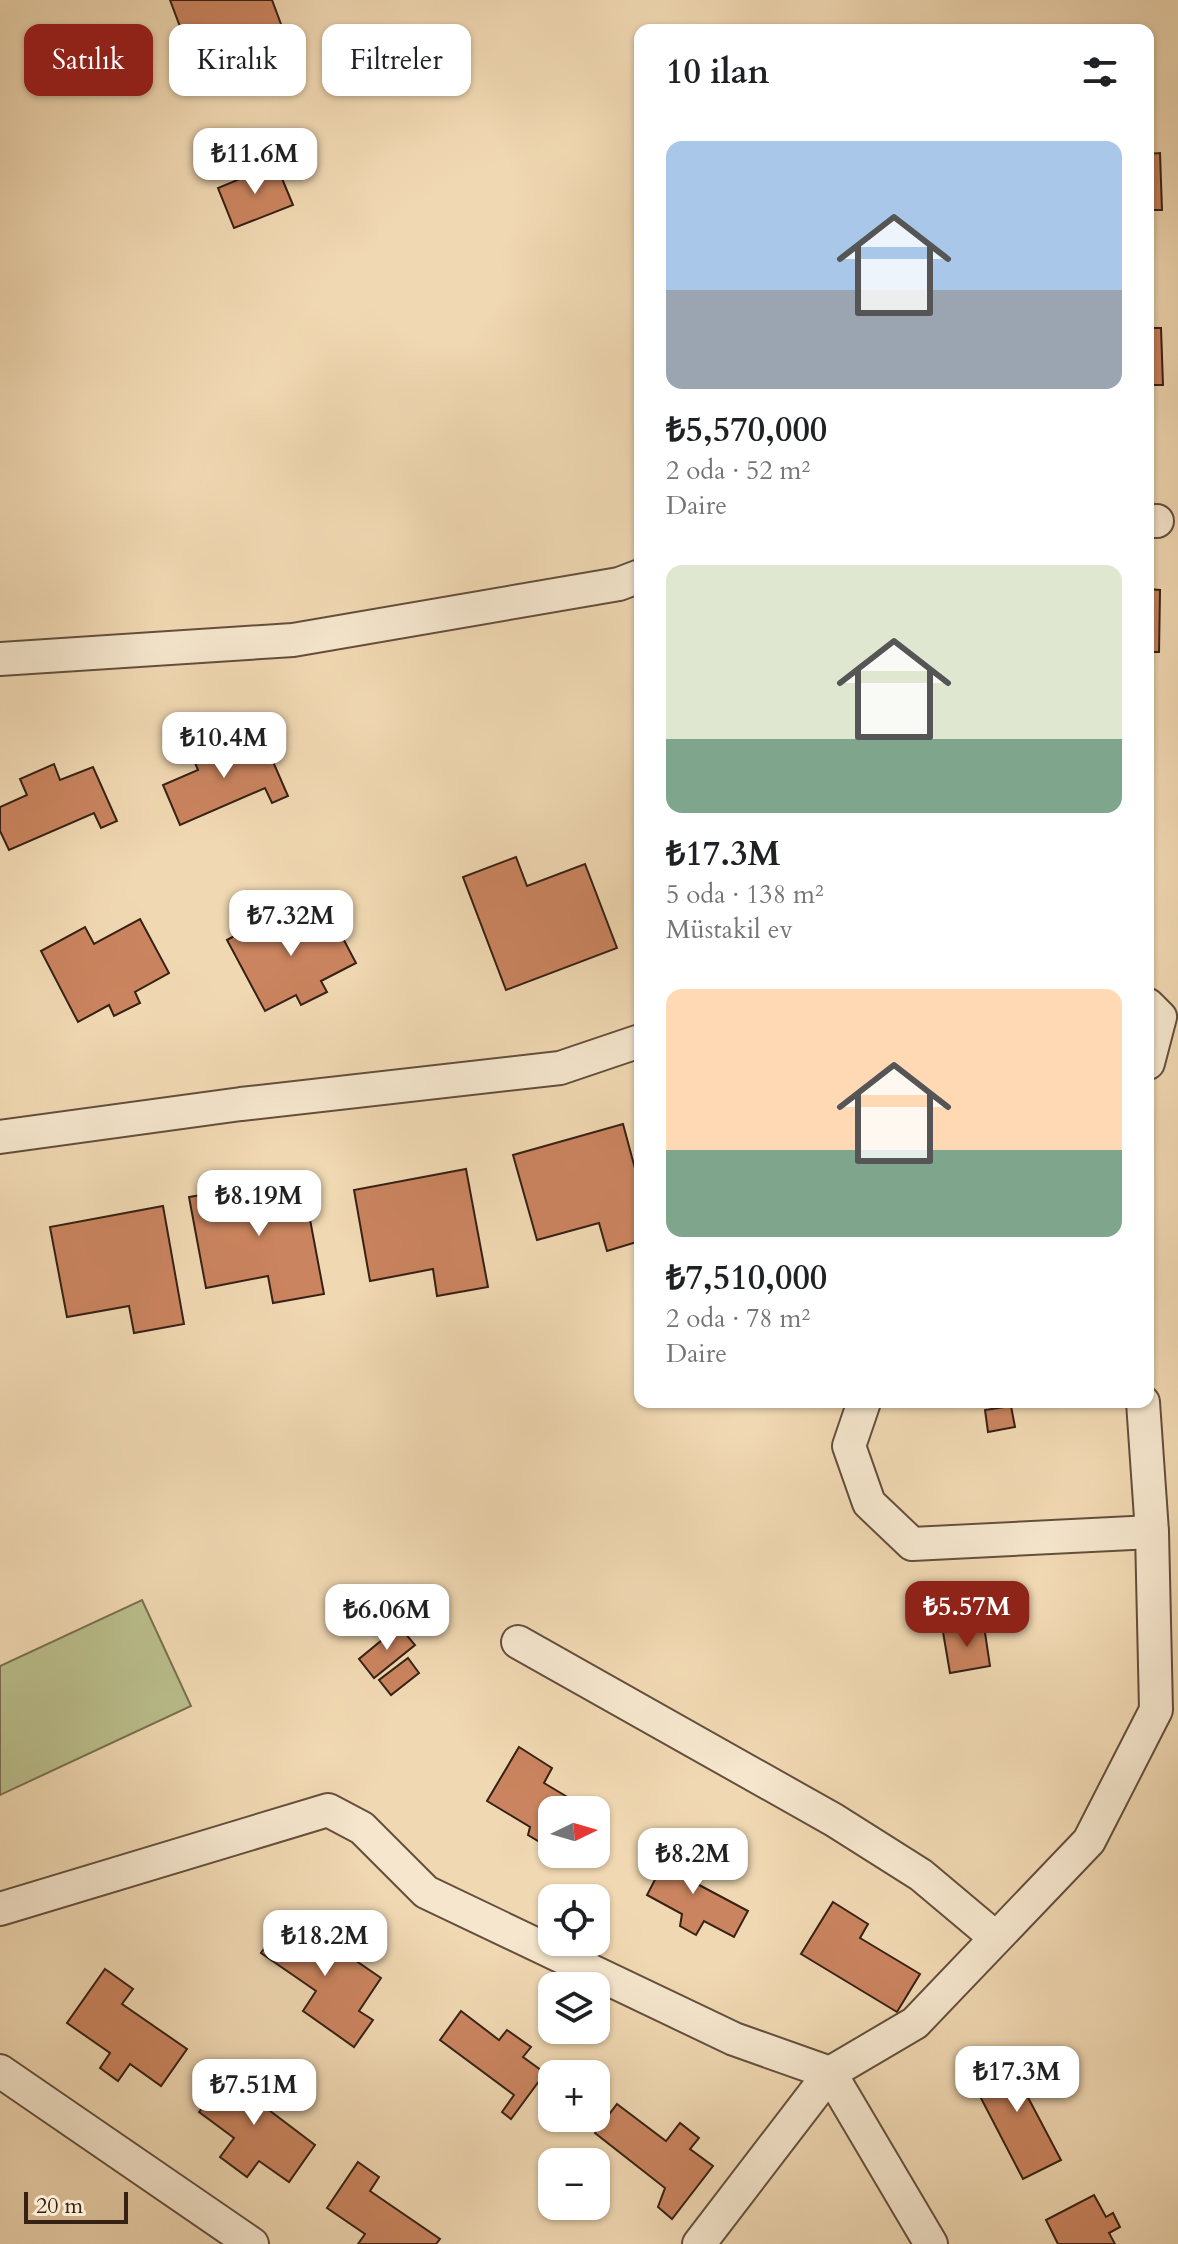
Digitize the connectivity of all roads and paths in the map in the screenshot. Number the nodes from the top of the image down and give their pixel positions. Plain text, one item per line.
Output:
1 (634, 578) edge
2 (0, 659) edge
3 (1154, 1011) edge
4 (1154, 1040) edge
5 (634, 1043) edge
6 (0, 1137) edge
7 (862, 1408) edge
8 (1143, 1408) edge
9 (1152, 1532) junction
10 (518, 1642) dead end
11 (0, 1909) edge
12 (996, 1938) junction
13 (0, 2071) edge
14 (830, 2073) junction
15 (252, 2244) edge
16 (699, 2244) edge
17 (931, 2244) edge

1 - 2 street
3 - 4 street
5 - 6 street
7 - 9 street
8 - 9 street
9 - 12 street
10 - 12 street
11 - 14 street
12 - 14 street
13 - 15 street
14 - 16 street
14 - 17 street

